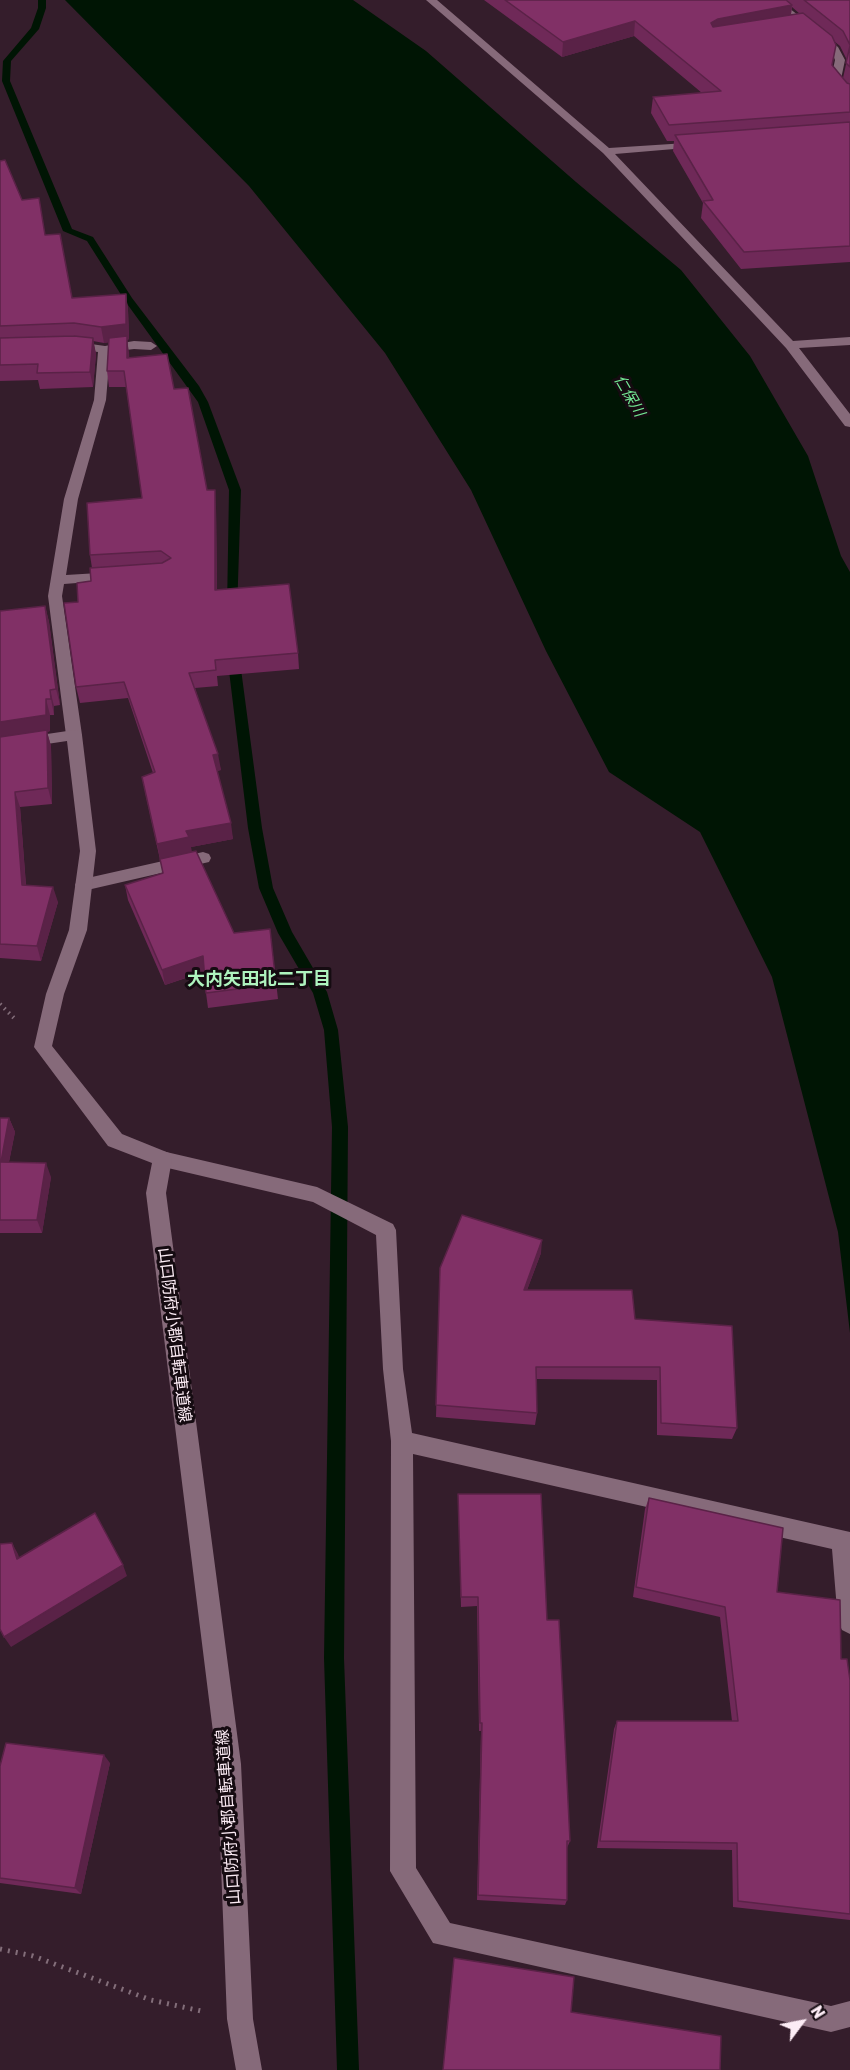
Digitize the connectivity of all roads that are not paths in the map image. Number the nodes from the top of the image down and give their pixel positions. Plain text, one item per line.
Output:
1 (430, 0) edge
2 (773, 0) edge
3 (804, 23) junction
4 (793, 25) edge
5 (850, 95) edge
6 (711, 143) edge
7 (607, 151) junction
8 (850, 341) edge
9 (790, 345) junction
10 (55, 346) edge
11 (151, 346) dead end
12 (104, 350) junction
13 (850, 423) edge
14 (129, 575) edge
15 (57, 580) junction
16 (74, 735) junction
17 (0, 746) edge
18 (203, 858) dead end
19 (83, 885) junction
20 (162, 1159) junction
21 (402, 1441) junction
22 (850, 1622) edge
23 (850, 2014) edge
24 (249, 2070) edge

1 - 7 street
2 - 3 street
3 - 4 street
3 - 5 street
6 - 7 street
7 - 9 street
8 - 9 street
9 - 13 street
10 - 12 street
11 - 12 street
12 - 15 street
14 - 15 street
15 - 16 street
16 - 17 street
16 - 19 street
18 - 19 street
19 - 20 street
20 - 21 street
20 - 24 street, 山口防府小郡自転車道線
21 - 22 street
21 - 23 street

